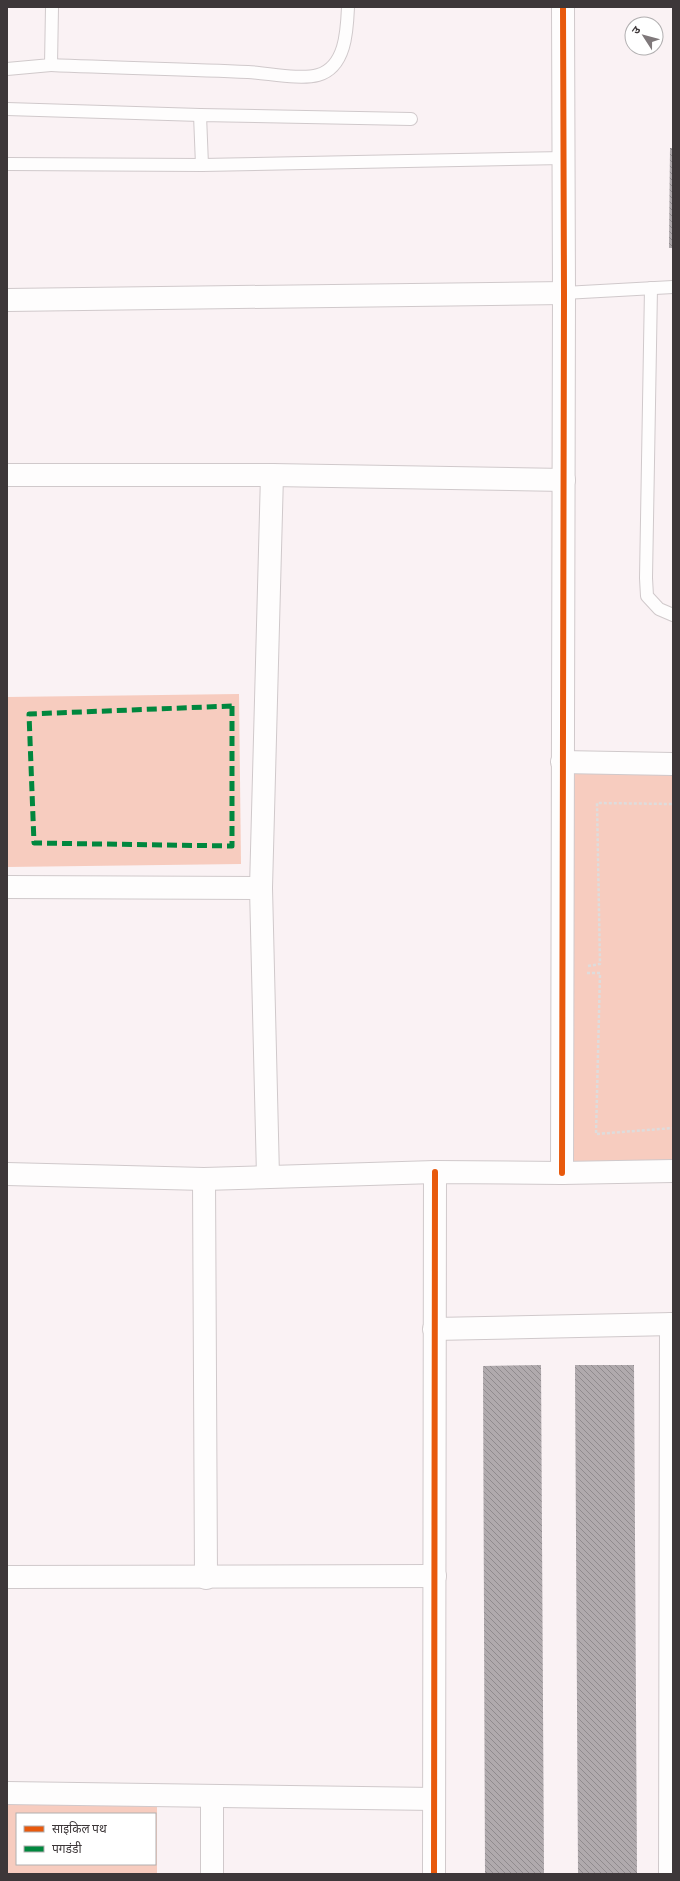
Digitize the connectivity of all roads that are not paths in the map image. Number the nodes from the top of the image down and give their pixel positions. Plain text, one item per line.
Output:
1 (52, 7) edge
2 (348, 7) edge
3 (563, 7) edge
4 (51, 65) junction
5 (7, 69) edge
6 (7, 109) edge
7 (200, 115) junction
8 (411, 119) dead end
9 (564, 158) junction
10 (7, 164) edge
11 (202, 165) junction
12 (673, 287) edge
13 (650, 288) junction
14 (564, 293) junction
15 (7, 300) edge
16 (7, 475) edge
17 (272, 475) junction
18 (564, 480) junction
19 (673, 615) edge
20 (562, 762) junction
21 (673, 764) edge
22 (7, 888) edge
23 (261, 888) junction
24 (673, 1171) edge
25 (435, 1172) junction
26 (562, 1173) junction
27 (7, 1174) edge
28 (268, 1176) junction
29 (204, 1179) junction
30 (672, 1324) edge
31 (434, 1329) junction
32 (672, 1543) edge
33 (435, 1576) junction
34 (7, 1577) edge
35 (206, 1578) junction
36 (7, 1793) edge
37 (212, 1797) junction
38 (434, 1799) junction
39 (212, 1874) edge
40 (434, 1874) edge
41 (670, 1874) edge

1 - 4 lane
2 - 4 lane
3 - 9 street
4 - 5 lane
6 - 7 lane
7 - 8 lane
7 - 11 lane
9 - 11 lane
9 - 14 street
10 - 11 lane
12 - 13 lane
13 - 14 lane
13 - 19 lane
14 - 15 street
14 - 18 street
16 - 17 street
17 - 18 street
17 - 23 street
18 - 20 street
20 - 21 street
20 - 26 street
22 - 23 street
23 - 28 street
24 - 26 street
25 - 26 street
25 - 28 street
25 - 31 street
27 - 29 street
28 - 29 street
29 - 35 street
30 - 31 street
30 - 32 street
31 - 33 street
32 - 41 street
33 - 35 street
33 - 38 street
34 - 35 street
36 - 37 street
37 - 38 street
37 - 39 street
38 - 40 street

